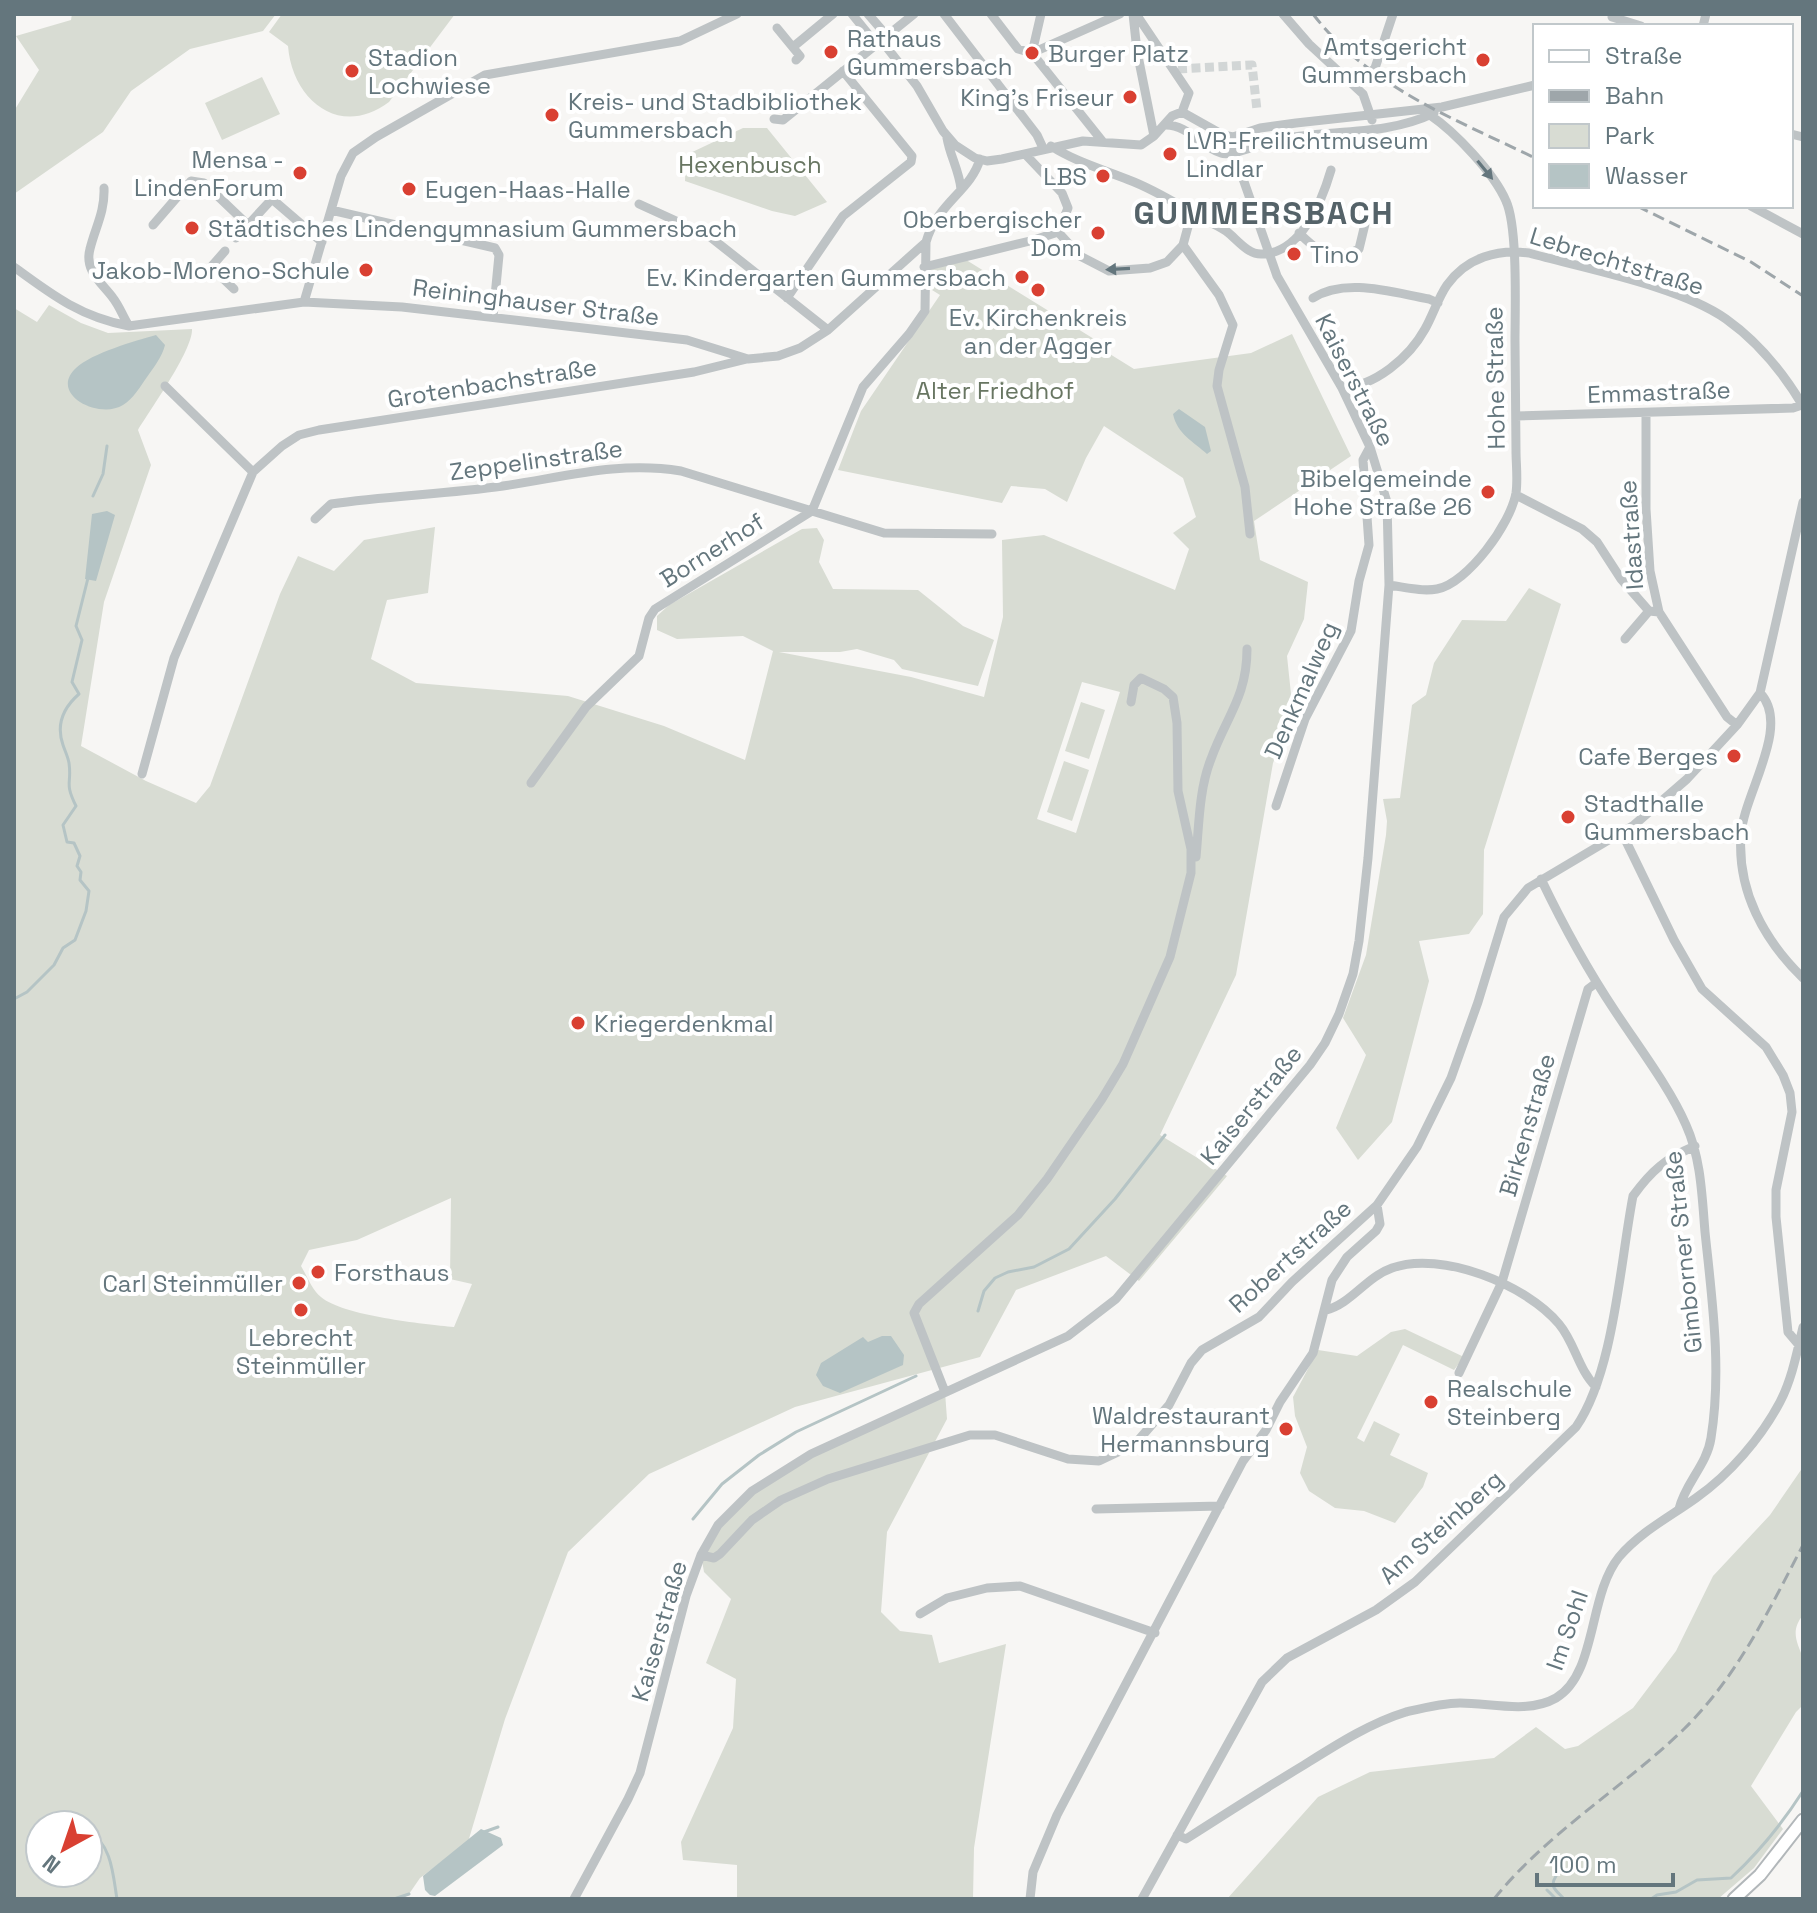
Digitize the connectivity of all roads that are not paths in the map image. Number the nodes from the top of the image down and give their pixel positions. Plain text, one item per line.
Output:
1 (737, 14) edge
2 (833, 14) edge
3 (852, 14) edge
4 (868, 14) edge
5 (914, 14) edge
6 (944, 14) edge
7 (991, 14) edge
8 (1041, 14) edge
9 (1120, 14) edge
10 (1134, 14) edge
11 (1283, 14) edge
12 (1393, 14) edge
13 (1611, 19) edge
14 (1632, 24) edge
15 (777, 28) dead end
16 (881, 40) junction
17 (793, 47) junction
18 (1032, 53) junction
19 (796, 60) dead end
20 (843, 71) junction
21 (1533, 85) edge
22 (1355, 86) junction
23 (1442, 107) junction
24 (1182, 112) junction
25 (1371, 115) junction
26 (1430, 115) junction
27 (774, 119) dead end
28 (1166, 125) junction
29 (1374, 128) junction
30 (1154, 136) junction
31 (1233, 137) junction
32 (947, 138) junction
33 (1103, 142) junction
34 (1047, 147) junction
35 (1234, 153) junction
36 (1025, 154) junction
37 (980, 159) junction
38 (1331, 170) dead end
39 (104, 188) dead end
40 (961, 189) junction
41 (639, 204) dead end
42 (1755, 208) edge
43 (331, 210) junction
44 (1192, 212) junction
45 (1366, 220) dead end
46 (153, 225) dead end
47 (248, 225) junction
48 (1058, 232) junction
49 (1299, 233) junction
50 (1803, 234) edge
51 (236, 238) dead end
52 (322, 242) junction
53 (926, 242) junction
54 (1183, 245) junction
55 (225, 251) dead end
56 (1512, 251) junction
57 (1268, 252) junction
58 (14, 267) edge
59 (924, 267) junction
60 (234, 289) dead end
61 (787, 298) junction
62 (1313, 298) dead end
63 (304, 302) junction
64 (1438, 303) junction
65 (493, 317) junction
66 (129, 326) junction
67 (828, 330) junction
68 (748, 359) junction
69 (165, 386) dead end
70 (1342, 388) junction
71 (1803, 405) edge
72 (1646, 413) junction
73 (1516, 416) junction
74 (1370, 447) junction
75 (253, 472) junction
76 (1516, 495) junction
77 (1803, 502) edge
78 (812, 511) junction
79 (315, 519) dead end
80 (992, 534) dead end
81 (1250, 534) dead end
82 (1389, 585) junction
83 (1654, 611) junction
84 (1625, 639) dead end
85 (1247, 649) dead end
86 (1760, 693) junction
87 (1131, 702) dead end
88 (1737, 725) junction
89 (142, 774) dead end
90 (531, 783) dead end
91 (1276, 806) dead end
92 (1622, 833) junction
93 (1191, 873) junction
94 (1541, 879) junction
95 (1803, 978) edge
96 (1596, 983) junction
97 (1695, 1146) junction
98 (1377, 1205) junction
99 (1502, 1282) junction
100 (1326, 1310) junction
101 (1803, 1327) edge
102 (1799, 1345) junction
103 (1459, 1373) dead end
104 (1596, 1387) junction
105 (945, 1392) junction
106 (1220, 1506) junction
107 (1096, 1509) dead end
108 (1679, 1509) junction
109 (701, 1555) junction
110 (920, 1614) dead end
111 (1155, 1633) junction
112 (1803, 1820) edge
113 (1177, 1835) junction
114 (574, 1899) edge
115 (1030, 1899) edge
116 (1142, 1899) edge
117 (1734, 1899) edge

1 - 43 street
2 - 17 street
3 - 16 street
4 - 16 street
5 - 16 street
6 - 34 street
7 - 18 street
8 - 18 street
9 - 18 street
10 - 24 street
10 - 30 street
11 - 22 street
12 - 22 street
13 - 14 street
15 - 17 street
16 - 20 street
16 - 32 street
17 - 19 street
18 - 33 street
20 - 27 street
20 - 61 street
21 - 23 street
22 - 25 street
23 - 25 street
23 - 26 street
24 - 28 street
24 - 31 street
25 - 29 street
25 - 31 street
26 - 29 street
26 -> 56 street, Hohe Straße
28 - 30 street
28 - 35 street
29 - 35 street
30 - 33 street
31 - 35 street, Kaiserstraße
32 - 37 street
32 - 40 street
33 - 34 street
34 - 36 street
34 - 44 street
35 - 57 street, Kaiserstraße
36 - 37 street
36 - 48 street
37 - 40 street, Reininghauser Straße
38 - 49 street
39 - 66 street
40 - 53 street, Reininghauser Straße
41 - 61 street
42 - 50 street
43 - 52 street
43 - 65 street
44 - 54 street
44 - 57 street
45 - 49 street
46 - 47 street
47 - 51 street
47 - 52 street
54 -> 48 street
48 - 59 street
49 - 57 street
52 - 63 street
53 - 59 street
53 - 67 street, Reininghauser Straße
54 - 81 street
55 - 60 street
56 - 64 street, Lebrechtstraße
56 - 71 street, Lebrechtstraße
56 - 73 street, Hohe Straße
57 - 70 street, Kaiserstraße
58 - 66 street, Reininghauser Straße
59 - 78 street
61 - 67 street
62 - 64 street
63 - 65 street, Reininghauser Straße
63 - 66 street, Reininghauser Straße
64 - 70 street, Lebrechtstraße
65 - 68 street, Reininghauser Straße
67 - 68 street, Reininghauser Straße
68 - 75 street, Grotenbachstraße
69 - 75 street
70 - 74 street, Kaiserstraße
71 - 72 street, Emmastraße
72 - 73 street, Emmastraße
72 - 83 street, Idastraße
73 - 76 street, Hohe Straße
74 - 82 street, Kaiserstraße
74 - 91 street, Denkmalweg
75 - 89 street, Grotenbachstraße
76 - 82 street, Hohe Straße
76 - 83 street
77 - 86 street
78 - 79 street, Zeppelinstraße
78 - 80 street
78 - 90 street, Bornerhof
82 - 105 street, Kaiserstraße
83 - 84 street
83 - 88 street, Idastraße
85 - 93 street
86 - 88 street
86 - 95 street
87 - 93 street
88 - 92 street, Robertstraße
92 - 94 street, Robertstraße
92 - 102 street
93 - 105 street
94 - 96 street, Gimborner Straße
94 - 98 street, Robertstraße
96 - 97 street, Gimborner Straße
96 - 99 street, Birkenstraße
97 - 104 street, Am Steinberg
97 - 108 street, Gimborner Straße
98 - 100 street
98 - 109 street, Robertstraße
99 - 100 street
99 - 103 street, Birkenstraße
99 - 104 street
100 - 106 street
101 - 102 street, Im Sohl
102 - 108 street, Im Sohl
104 - 113 street, Am Steinberg
105 - 109 street, Kaiserstraße
106 - 107 street
106 - 111 street
108 - 113 street, Im Sohl
109 - 114 street, Kaiserstraße
110 - 111 street
111 - 115 street
112 - 117 main road
113 - 116 street, Am Steinberg

